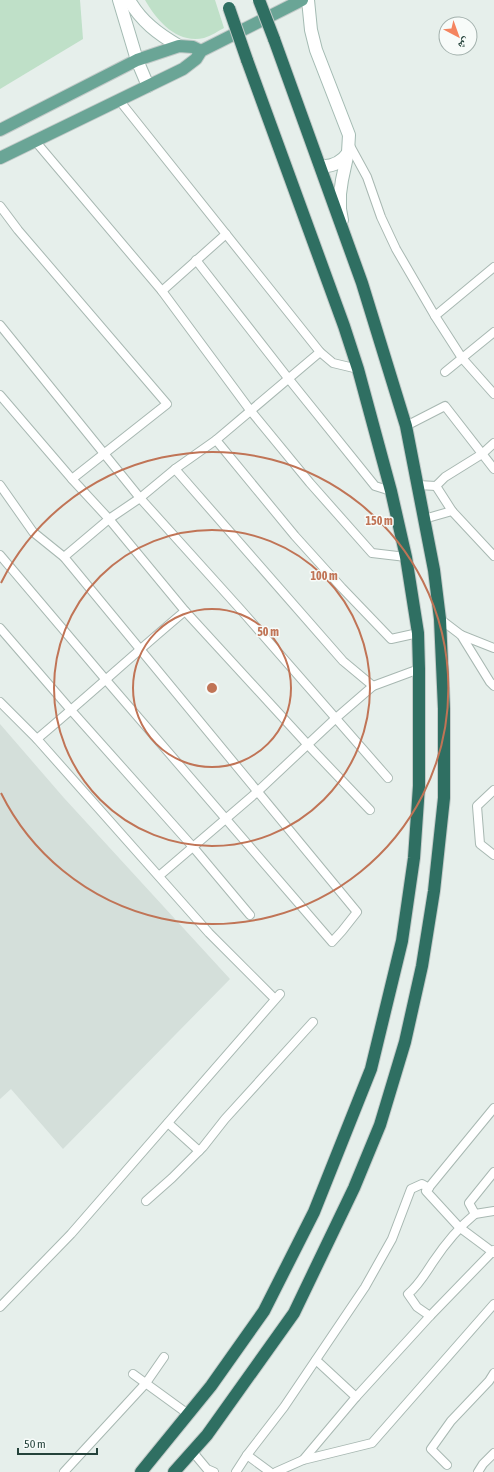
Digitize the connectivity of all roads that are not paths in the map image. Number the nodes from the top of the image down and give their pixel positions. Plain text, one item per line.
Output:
1 (119, 0) edge
2 (129, 0) edge
3 (259, 0) edge
4 (302, 0) edge
5 (308, 0) edge
6 (227, 4) edge
7 (179, 46) junction
8 (201, 51) junction
9 (137, 60) junction
10 (148, 86) junction
11 (119, 100) junction
12 (0, 130) edge
13 (36, 142) junction
14 (349, 148) junction
15 (0, 158) edge
16 (320, 166) junction
17 (0, 206) edge
18 (342, 226) junction
19 (226, 234) junction
20 (196, 260) junction
21 (494, 267) edge
22 (162, 291) junction
23 (435, 316) junction
24 (0, 325) edge
25 (494, 332) edge
26 (320, 352) junction
27 (462, 358) junction
28 (358, 370) junction
29 (445, 372) dead end
30 (288, 378) junction
31 (494, 394) edge
32 (0, 395) edge
33 (250, 410) junction
34 (406, 426) junction
35 (216, 440) junction
36 (494, 443) edge
37 (104, 454) junction
38 (482, 454) junction
39 (175, 469) junction
40 (494, 469) edge
41 (72, 479) junction
42 (0, 485) edge
43 (418, 485) junction
44 (436, 486) junction
45 (391, 491) junction
46 (140, 498) junction
47 (452, 510) junction
48 (424, 519) junction
49 (109, 520) junction
50 (0, 555) edge
51 (494, 556) edge
52 (406, 557) junction
53 (64, 558) junction
54 (185, 611) junction
55 (440, 619) junction
56 (0, 628) edge
57 (418, 633) junction
58 (461, 635) junction
59 (494, 648) edge
60 (139, 649) junction
61 (419, 669) junction
62 (106, 680) junction
63 (373, 686) junction
64 (494, 686) edge
65 (0, 702) edge
66 (70, 710) junction
67 (336, 718) junction
68 (36, 739) junction
69 (308, 745) junction
70 (388, 778) dead end
71 (494, 790) edge
72 (256, 792) junction
73 (370, 810) dead end
74 (226, 819) junction
75 (193, 847) junction
76 (494, 854) edge
77 (159, 876) junction
78 (250, 915) dead end
79 (313, 1022) dead end
80 (494, 1108) edge
81 (168, 1123) junction
82 (199, 1151) junction
83 (494, 1172) edge
84 (429, 1188) junction
85 (146, 1201) dead end
86 (494, 1211) edge
87 (475, 1214) junction
88 (459, 1227) junction
89 (493, 1252) edge
90 (494, 1304) edge
91 (0, 1307) edge
92 (430, 1316) junction
93 (164, 1357) dead end
94 (316, 1360) junction
95 (494, 1373) edge
96 (134, 1374) dead end
97 (146, 1383) junction
98 (356, 1397) junction
99 (188, 1414) junction
100 (192, 1451) junction
101 (494, 1453) edge
102 (247, 1455) junction
103 (303, 1460) junction
104 (447, 1465) dead end
105 (64, 1472) edge
106 (140, 1472) edge
107 (174, 1472) edge
108 (214, 1472) edge
109 (236, 1472) edge
110 (270, 1472) edge
111 (276, 1472) edge
112 (478, 1472) edge

1 - 9 street
2 - 7 street
3 - 16 highway, bridge
4 - 8 main road
5 - 14 street
6 - 28 highway, bridge
7 - 8 main road
7 - 9 main road
8 - 10 main road
9 - 10 street
9 - 12 main road
10 - 11 main road
11 - 13 main road
11 - 19 street
13 - 15 main road
13 - 22 street
14 - 16 street
14 - 18 street
14 - 23 street
16 - 18 highway
17 - 37 street
18 - 34 highway
19 - 20 street
19 - 26 street
20 - 22 street
20 - 30 street
21 - 23 street
22 - 33 street
23 - 27 street
24 - 37 street
25 - 27 street
26 - 28 street
26 - 30 street
27 - 29 street
27 - 31 street
28 - 45 highway
30 - 33 street
30 - 45 street
32 - 41 street
33 - 35 street
33 - 52 street
34 - 38 street
34 - 43 highway
35 - 39 street
35 - 57 street
36 - 38 street
37 - 41 street
37 - 46 street
38 - 40 street
38 - 44 street
39 - 46 street
39 - 63 street
41 - 49 street
42 - 53 street
43 - 44 street
43 - 48 highway
44 - 47 street
45 - 52 highway
46 - 49 street
46 - 67 street
47 - 48 street
47 - 51 street
48 - 55 highway
49 - 53 street
49 - 54 street
50 - 62 street
52 - 57 highway
53 - 60 street
54 - 60 street
54 - 69 street
55 - 58 street
55 - 100 highway
56 - 66 street
57 - 61 highway
58 - 59 street
58 - 64 street
60 - 62 street
60 - 72 street
61 - 63 street
61 - 99 highway
62 - 66 street
62 - 74 street
63 - 67 street
65 - 68 street
66 - 68 street
66 - 75 street
67 - 69 street
67 - 70 street
68 - 77 street
69 - 72 street
69 - 73 street
71 - 76 street
72 - 74 street
72 - 74 street
74 - 75 street
75 - 77 street
75 - 78 street
77 - 81 street
79 - 82 street
80 - 84 street
81 - 82 street
81 - 91 street
82 - 85 street
83 - 87 street
84 - 88 street
84 - 94 street
86 - 87 street
87 - 88 street
88 - 89 street
88 - 92 street
89 - 92 street
90 - 103 street
92 - 98 street
93 - 97 street
94 - 98 street
94 - 102 street
95 - 104 street
96 - 97 street
97 - 99 street
97 - 105 street
98 - 103 street
99 - 106 highway
100 - 107 highway
100 - 108 street
101 - 112 street
102 - 109 street
102 - 110 street
103 - 111 street

